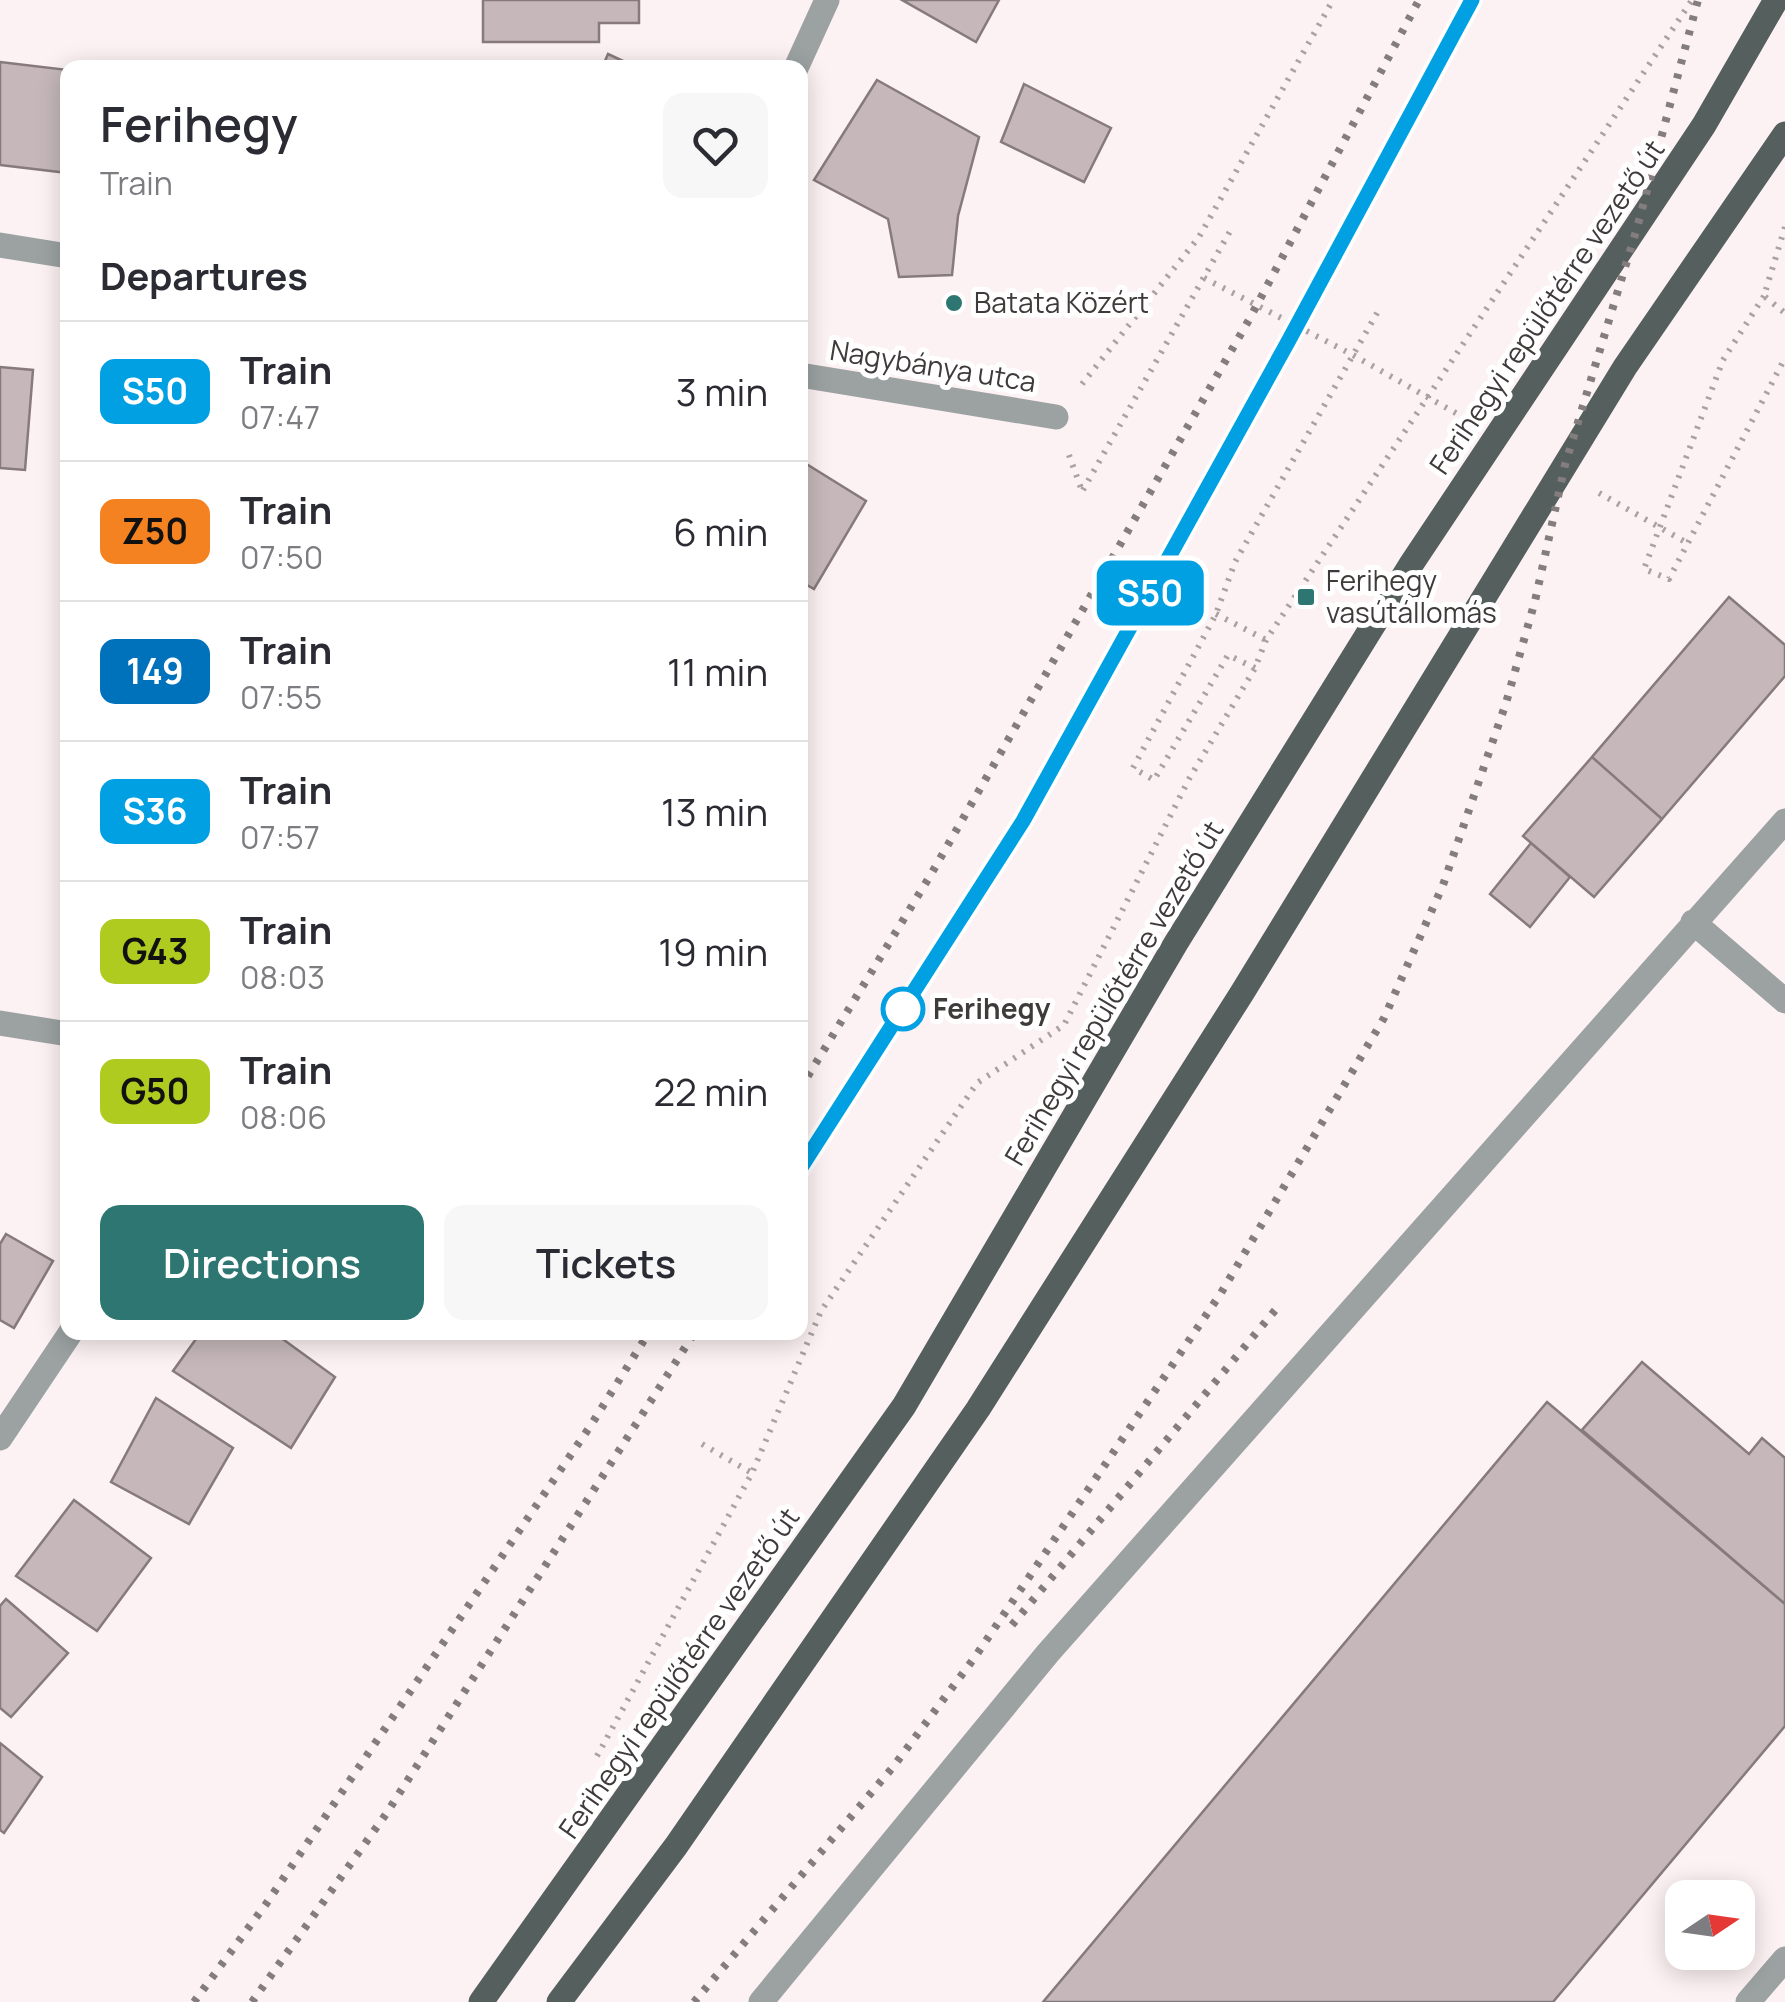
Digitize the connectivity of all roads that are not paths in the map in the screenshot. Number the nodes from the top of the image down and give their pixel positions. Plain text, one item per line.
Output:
1 (827, 0) edge
2 (1776, 0) edge
3 (800, 60) edge
4 (1785, 134) edge
5 (0, 245) edge
6 (60, 255) edge
7 (808, 376) edge
8 (1056, 417) road end
9 (1785, 821) edge
10 (1693, 922) junction
11 (1785, 1001) edge
12 (0, 1023) edge
13 (60, 1033) edge
14 (66, 1340) edge
15 (0, 1438) edge
16 (1785, 1959) edge
17 (482, 2002) edge
18 (559, 2002) edge
19 (761, 2002) edge
20 (1748, 2002) edge

1 - 3 street
2 - 17 main road, Ferihegyi repülőtérre vezető út
4 - 18 main road
5 - 6 street
7 - 8 street, Nagybánya utca
9 - 10 street
10 - 11 street
10 - 19 street
12 - 13 street
14 - 15 street
16 - 20 street

